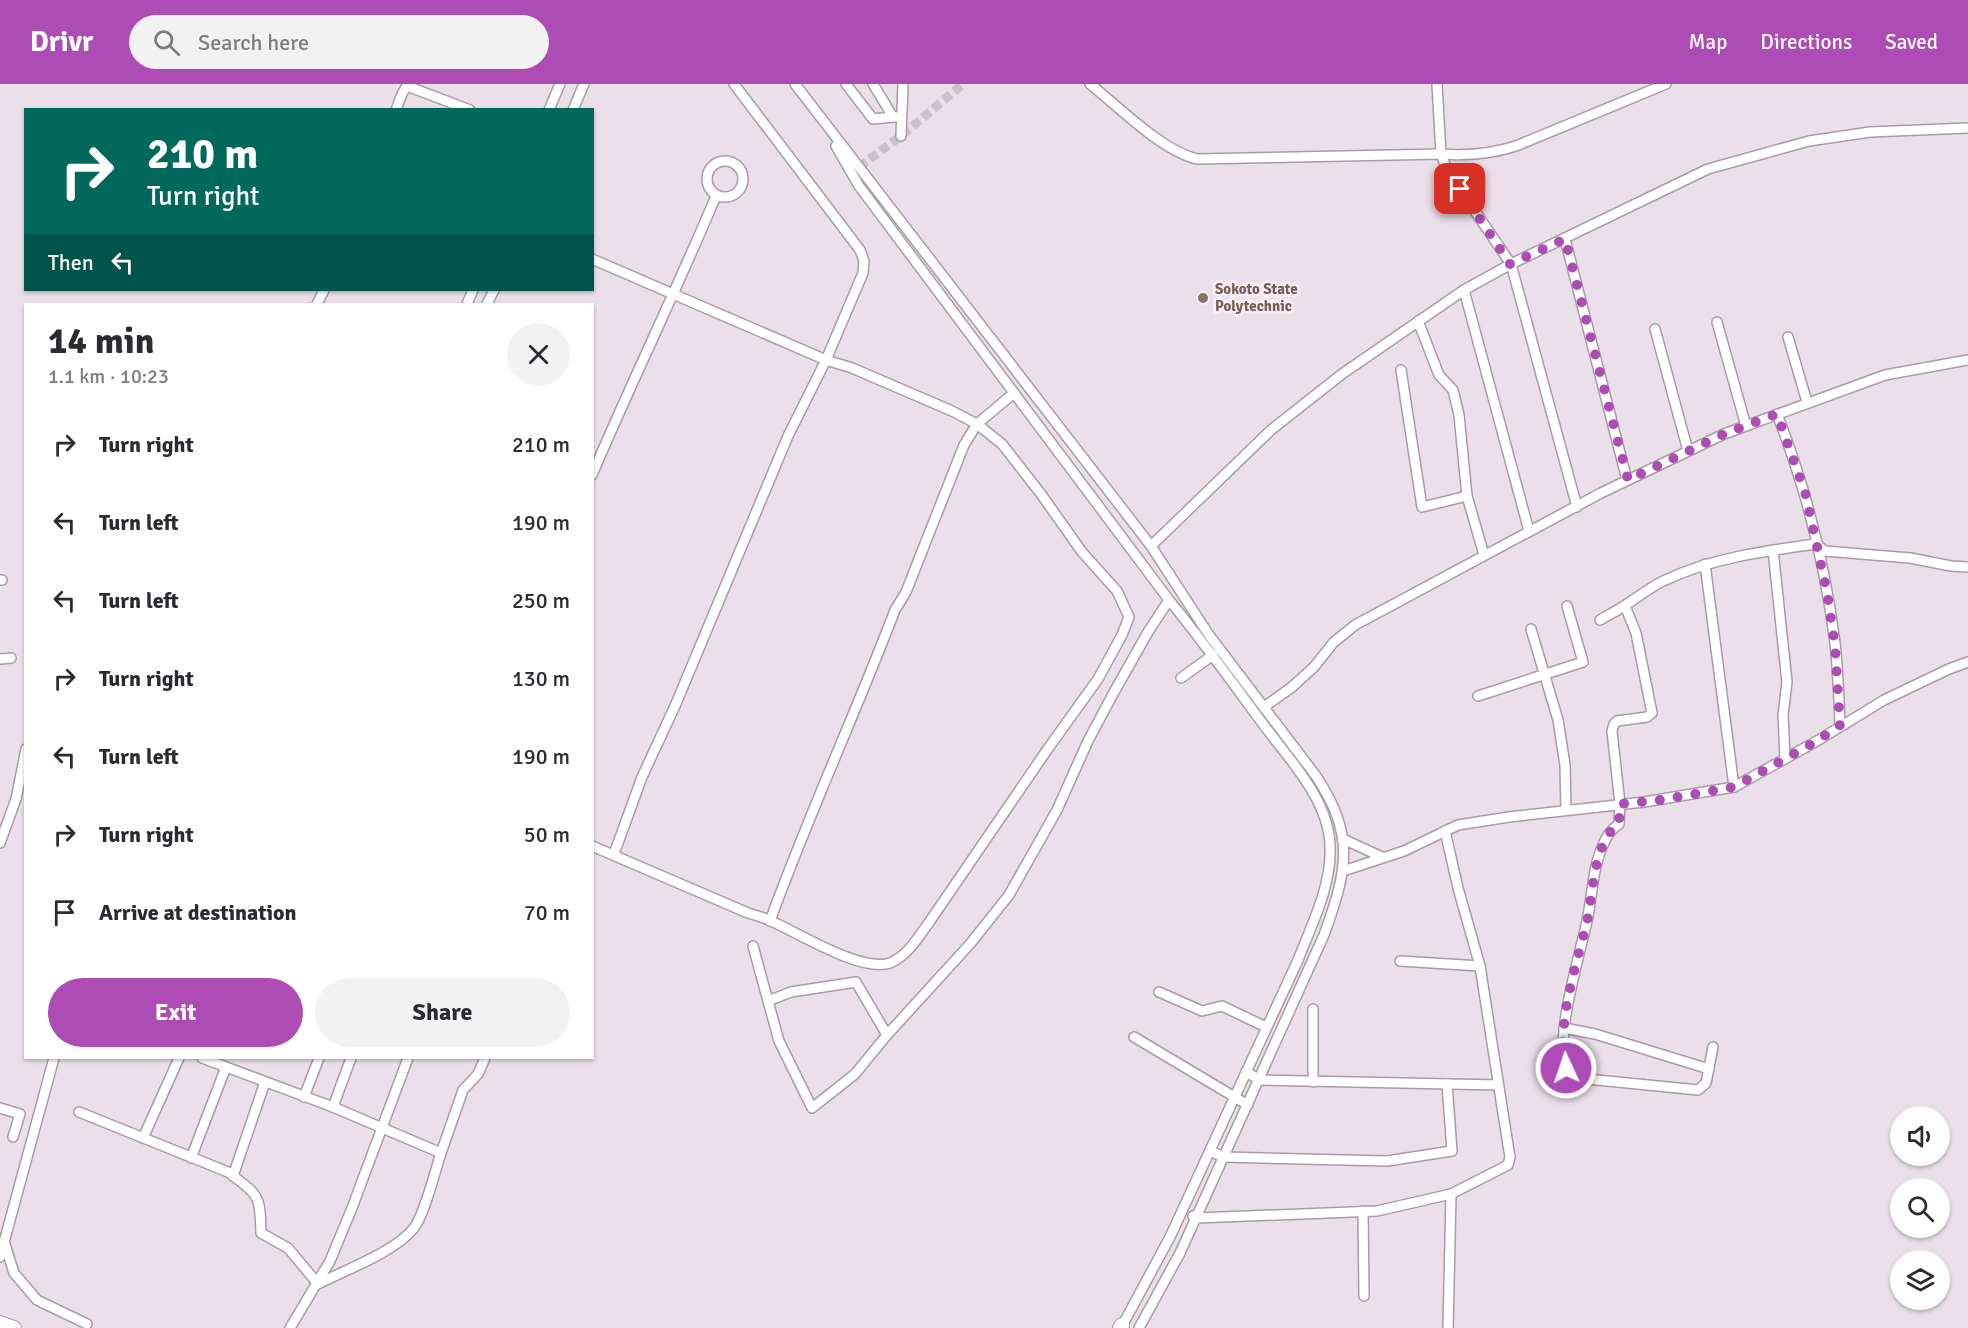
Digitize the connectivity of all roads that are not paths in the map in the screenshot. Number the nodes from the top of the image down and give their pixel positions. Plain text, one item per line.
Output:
1 (560, 84) edge
2 (584, 84) edge
3 (734, 84) edge
4 (795, 84) edge
5 (846, 84) edge
6 (873, 84) edge
7 (903, 84) edge
8 (1090, 84) edge
9 (1437, 84) edge
10 (1666, 84) edge
11 (408, 85) edge
12 (397, 108) edge
13 (465, 108) edge
14 (550, 108) edge
15 (574, 108) edge
16 (818, 115) junction
17 (897, 117) junction
18 (1968, 128) edge
19 (901, 136) dead end
20 (1441, 154) junction
21 (716, 195) junction
22 (1565, 239) junction
23 (594, 260) edge
24 (1510, 264) junction
25 (1464, 290) junction
26 (675, 294) junction
27 (1418, 321) junction
28 (1717, 322) dead end
29 (1655, 329) dead end
30 (1788, 337) dead end
31 (826, 360) junction
32 (1968, 360) edge
33 (1401, 370) dead end
34 (1014, 393) junction
35 (1807, 402) junction
36 (1777, 414) junction
37 (977, 424) junction
38 (1746, 426) junction
39 (1688, 451) junction
40 (594, 470) edge
41 (1628, 480) junction
42 (1467, 496) junction
43 (1577, 507) junction
44 (1529, 531) junction
45 (1816, 544) junction
46 (1151, 546) junction
47 (1773, 550) junction
48 (1484, 555) junction
49 (1705, 564) junction
50 (1968, 567) edge
51 (1169, 600) junction
52 (1567, 606) dead end
53 (1625, 606) junction
54 (1600, 620) dead end
55 (1531, 629) dead end
56 (1213, 655) junction
57 (11, 658) dead end
58 (0, 659) edge
59 (1968, 662) edge
60 (1544, 673) junction
61 (1181, 678) dead end
62 (1478, 696) dead end
63 (1264, 707) junction
64 (1840, 725) junction
65 (1785, 758) junction
66 (24, 759) edge
67 (1734, 787) junction
68 (1620, 804) junction
69 (1566, 810) junction
70 (1445, 831) junction
71 (1344, 839) junction
72 (0, 843) edge
73 (594, 847) edge
74 (614, 854) junction
75 (1383, 857) junction
76 (1343, 872) junction
77 (770, 921) junction
78 (753, 946) dead end
79 (1400, 961) dead end
80 (1480, 966) junction
81 (1159, 992) dead end
82 (768, 1001) junction
83 (1313, 1008) dead end
84 (1266, 1027) junction
85 (1564, 1028) junction
86 (887, 1035) junction
87 (1134, 1037) dead end
88 (1713, 1047) dead end
89 (54, 1059) edge
90 (179, 1059) edge
91 (205, 1059) edge
92 (320, 1059) edge
93 (351, 1059) edge
94 (408, 1059) edge
95 (485, 1059) edge
96 (226, 1067) junction
97 (1709, 1069) junction
98 (1246, 1072) junction
99 (1260, 1080) junction
100 (265, 1082) junction
101 (1313, 1082) junction
102 (1447, 1084) junction
103 (1498, 1085) junction
104 (304, 1097) junction
105 (1234, 1097) junction
106 (1248, 1105) junction
107 (333, 1107) junction
108 (0, 1108) edge
109 (79, 1112) dead end
110 (381, 1127) junction
111 (13, 1137) dead end
112 (143, 1138) junction
113 (1210, 1151) junction
114 (441, 1153) junction
115 (1224, 1157) junction
116 (191, 1158) junction
117 (233, 1176) junction
118 (1451, 1194) junction
119 (1183, 1210) junction
120 (1363, 1211) junction
121 (1196, 1218) junction
122 (0, 1230) edge
123 (4, 1241) junction
124 (0, 1257) edge
125 (318, 1284) junction
126 (1364, 1296) dead end
127 (0, 1323) edge
128 (87, 1324) dead end
129 (1121, 1327) edge
130 (14, 1328) edge
131 (290, 1328) edge
132 (1139, 1328) edge
133 (1448, 1328) edge

1 - 14 street
2 - 15 street
3 - 31 street
4 - 16 street
5 - 17 street
6 - 17 street
7 - 17 street
8 - 20 street
9 - 20 street
10 - 20 street
11 - 12 street
11 - 13 street
16 - 34 street
16 - 46 street
17 - 19 street
18 - 22 street
20 - 24 street
21 - 21 street
21 - 26 street
22 - 24 street
22 - 41 street
23 - 26 street
24 - 25 street
24 - 43 street
25 - 27 street
25 - 44 street
26 - 31 street
26 - 40 street
27 - 42 street
27 - 46 street
28 - 38 street
29 - 39 street
30 - 35 street
31 - 37 street
31 - 74 street
32 - 35 street
33 - 42 street
34 - 37 street
34 - 51 street
35 - 36 street
36 - 38 street
36 - 45 street
37 - 77 street
37 - 77 street
38 - 39 street
39 - 41 street
41 - 43 street
42 - 48 street
43 - 44 street
44 - 48 street
45 - 47 street
45 - 50 street
45 - 64 street
46 - 63 street
47 - 49 street
47 - 65 street
48 - 63 street
49 - 53 street
49 - 67 street
51 - 56 street
51 - 86 street
52 - 60 street
53 - 54 street
53 - 68 street
55 - 60 street
56 - 61 street
56 - 84 street
57 - 58 street
59 - 64 street
60 - 62 street
60 - 69 street
63 - 71 street
64 - 65 street
65 - 67 street
66 - 72 street
67 - 68 street
68 - 69 street
68 - 85 street
69 - 70 street
70 - 75 street
70 - 80 street
71 - 75 street
71 - 76 street
73 - 74 street
74 - 77 street
75 - 76 street
76 - 99 street
78 - 82 street
79 - 80 street
80 - 103 street
81 - 84 street
82 - 86 street
82 - 86 street
83 - 101 street
84 - 98 street
85 - 97 street
85 - 97 street
87 - 105 street
88 - 97 street
89 - 123 street
90 - 112 street
91 - 96 street
92 - 104 street
93 - 107 street
94 - 110 street
95 - 114 street
96 - 100 street
96 - 116 street
98 - 99 street
98 - 105 street
99 - 101 street
99 - 106 street
100 - 104 street
100 - 117 street
101 - 102 street
102 - 103 street
102 - 115 street
103 - 118 street
104 - 107 street
105 - 106 street
105 - 113 street
106 - 115 street
107 - 110 street
108 - 111 street
109 - 112 street
110 - 114 street
110 - 125 street
112 - 116 street
113 - 115 street
113 - 119 street
114 - 125 street
115 - 121 street
116 - 117 street
117 - 125 street
118 - 120 street
118 - 133 street
119 - 121 street
119 - 129 street
120 - 121 street
120 - 126 street
121 - 132 street
122 - 123 street
123 - 124 street
123 - 128 street
125 - 131 street
127 - 130 highway

